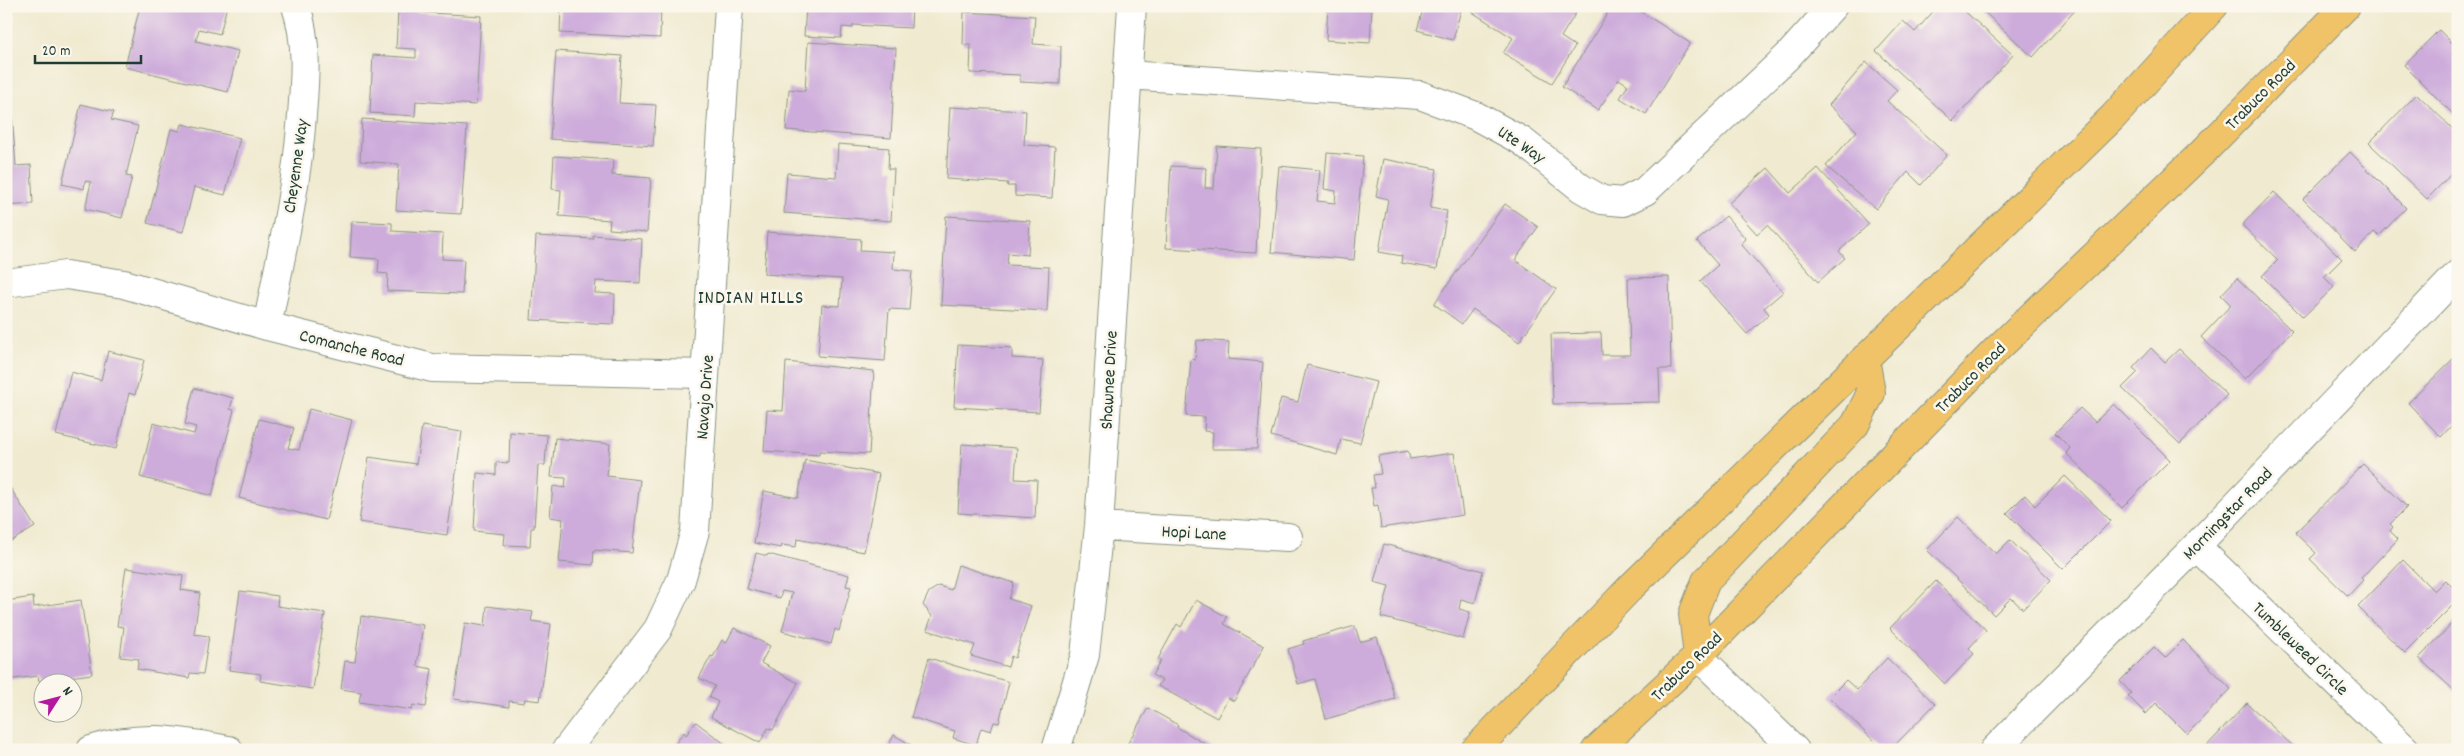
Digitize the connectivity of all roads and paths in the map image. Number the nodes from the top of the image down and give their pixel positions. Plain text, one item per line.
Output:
1 (296, 6) edge
2 (729, 6) edge
3 (1132, 6) edge
4 (1834, 6) edge
5 (2214, 6) edge
6 (2346, 6) edge
7 (1127, 75) junction
8 (2458, 274) edge
9 (6, 283) edge
10 (267, 326) junction
11 (1865, 358) junction
12 (706, 374) junction
13 (1099, 526) junction
14 (1288, 537) dead end
15 (2196, 546) junction
16 (1698, 656) junction
17 (91, 750) edge
18 (229, 750) edge
19 (566, 750) edge
20 (1056, 750) edge
21 (1475, 750) edge
22 (1596, 750) edge
23 (1795, 750) edge
24 (1994, 750) edge
25 (2406, 750) edge

1 - 10 street, Cheyenne Way
2 - 12 street, Navajo Drive
3 - 7 street, Shawnee Drive
4 - 7 street, Ute Way
5 - 11 main road
6 - 16 main road, Trabuco Road
7 - 13 street, Shawnee Drive
8 - 15 street, Morningstar Road
9 - 10 street, Comanche Road
10 - 12 street, Comanche Road
11 - 16 main road
11 - 21 main road
12 - 19 street, Navajo Drive
13 - 14 street, Hopi Lane
13 - 20 street, Shawnee Drive
15 - 24 street, Morningstar Road
15 - 25 street, Tumbleweed Circle
16 - 22 main road, Trabuco Road
16 - 23 street
17 - 18 street

